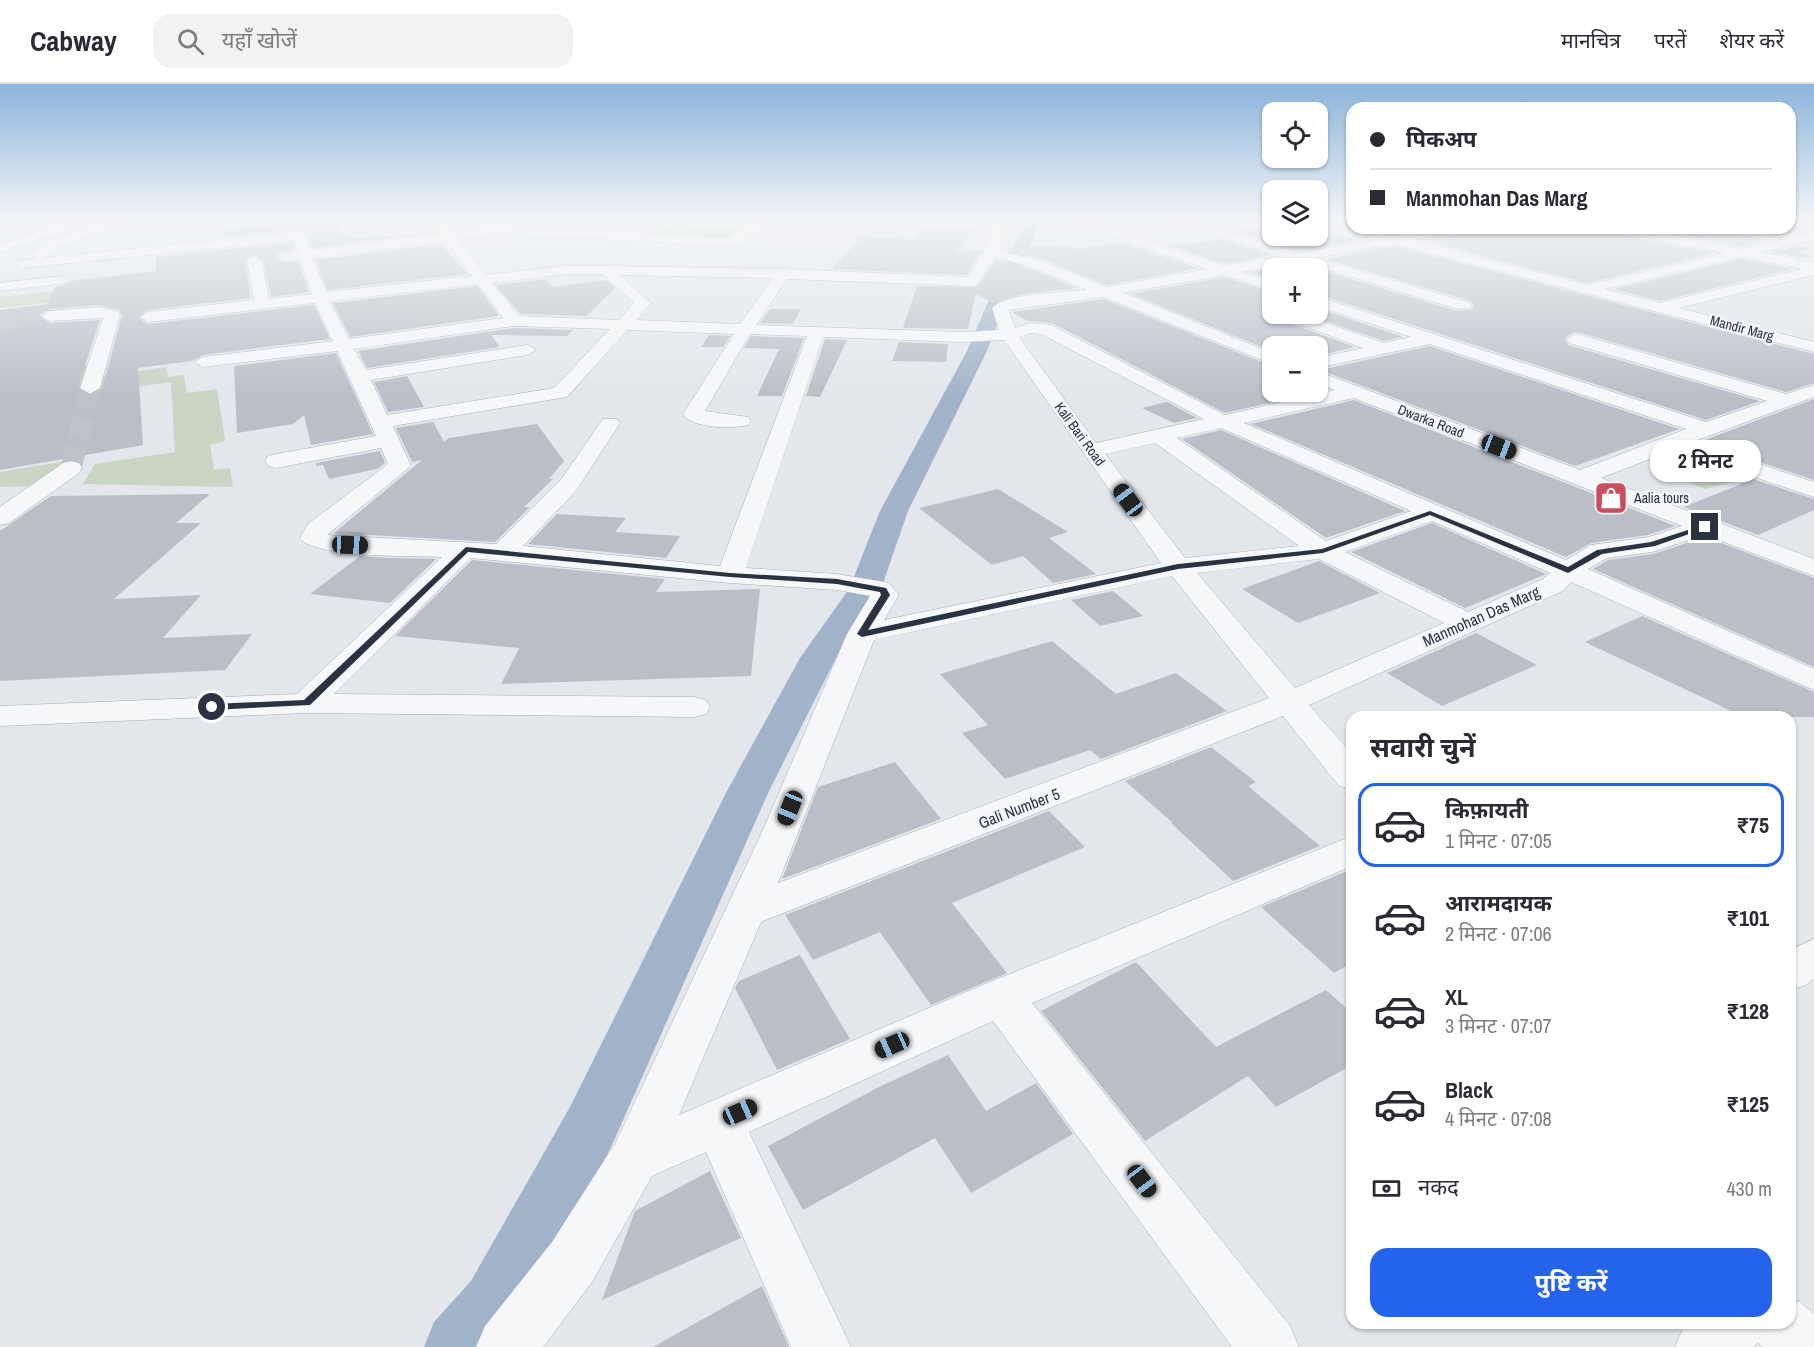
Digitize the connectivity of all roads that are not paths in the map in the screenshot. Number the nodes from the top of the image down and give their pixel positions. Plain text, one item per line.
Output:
1 (77, 279) dead end
2 (261, 279) edge
3 (315, 279) edge
4 (410, 279) edge
5 (474, 279) edge
6 (483, 279) edge
7 (616, 279) edge
8 (780, 279) edge
9 (908, 279) edge
10 (974, 279) edge
11 (1071, 279) edge
12 (1172, 279) edge
13 (1371, 279) edge
14 (1547, 279) edge
15 (1628, 279) edge
16 (1775, 279) edge
17 (415, 286) junction
18 (0, 287) edge
19 (1586, 289) junction
20 (1106, 292) junction
21 (321, 298) junction
22 (264, 304) junction
23 (1328, 305) edge
24 (1464, 306) dead end
25 (1664, 307) junction
26 (49, 316) tunnel mouth
27 (148, 317) dead end
28 (514, 321) junction
29 (1314, 324) edge
30 (623, 327) junction
31 (746, 328) junction
32 (817, 331) junction
33 (1814, 334) edge
34 (997, 336) junction
35 (1430, 338) junction
36 (1575, 339) dead end
37 (1790, 340) junction
38 (343, 345) junction
39 (1814, 347) edge
40 (1383, 349) junction
41 (527, 350) dead end
42 (1262, 355) edge
43 (1328, 361) edge
44 (203, 362) dead end
45 (360, 376) junction
46 (1328, 381) edge
47 (90, 388) tunnel mouth
48 (1354, 392) junction
49 (1814, 392) edge
50 (1788, 401) junction
51 (741, 421) dead end
52 (610, 423) dead end
53 (1224, 423) junction
54 (1706, 429) junction
55 (386, 431) junction
56 (1161, 437) junction
57 (1671, 442) junction
58 (1091, 451) junction
59 (276, 461) dead end
60 (71, 468) tunnel mouth
61 (1581, 478) junction
62 (1814, 490) edge
63 (1430, 513) junction
64 (0, 518) edge
65 (1705, 527) junction
66 (466, 549) junction
67 (1323, 551) junction
68 (503, 552) junction
69 (1178, 567) junction
70 (1814, 568) edge
71 (1568, 570) junction
72 (730, 575) junction
73 (1465, 622) junction
74 (862, 634) junction
75 (1814, 681) edge
76 (1291, 701) junction
77 (306, 703) junction
78 (694, 707) dead end
79 (0, 716) edge
80 (1346, 770) edge
81 (1346, 853) edge
82 (745, 912) junction
83 (1814, 956) edge
84 (1796, 969) edge
85 (1001, 997) junction
86 (718, 1122) junction
87 (634, 1159) junction
88 (1729, 1329) edge
89 (1786, 1329) edge
90 (506, 1347) edge
91 (821, 1347) edge
92 (1269, 1347) edge
93 (1705, 1347) edge
94 (1806, 1347) edge

1 - 18 street
2 - 22 street
3 - 21 street
4 - 17 street
5 - 17 street
6 - 28 street
7 - 30 street
8 - 31 street
9 - 10 street
11 - 20 street
12 - 20 street
13 - 24 street
14 - 19 street, Mandir Marg
15 - 19 street
16 - 25 street
17 - 21 street
19 - 25 street, Mandir Marg
20 - 34 street, Kali Bari Road
20 - 42 street
21 - 22 street
21 - 38 street
22 - 27 street
23 - 35 street
25 - 37 street, Mandir Marg
26 - 47 street
28 - 30 street
28 - 38 street
29 - 40 street
30 - 31 street
30 - 55 street
31 - 32 street
31 - 51 street
32 - 34 street
32 - 72 street
33 - 37 street
34 - 53 street
34 - 58 street, Kali Bari Road
35 - 40 street
35 - 54 street
36 - 50 street
37 - 39 street, Mandir Marg
38 - 44 street
38 - 45 street
40 - 43 street
41 - 45 street
45 - 55 street
46 - 48 street, Dwarka Road
48 - 53 street
48 - 61 street, Dwarka Road
49 - 50 street
50 - 54 street
52 - 68 street
53 - 56 street
53 - 63 street
54 - 57 street
55 - 59 street
55 - 66 street
56 - 58 street
56 - 67 street
57 - 61 street
57 - 62 street
58 - 69 street, Kali Bari Road
60 - 64 street
61 - 65 street, Dwarka Road
63 - 67 street
63 - 71 street
65 - 70 street, Dwarka Road
65 - 71 street, Manmohan Das Marg
66 - 68 street
66 - 77 street
67 - 69 street
67 - 73 street
68 - 72 street
69 - 74 street
69 - 76 street, Kali Bari Road
71 - 73 street, Manmohan Das Marg
71 - 75 street
72 - 74 street
73 - 76 street, Manmohan Das Marg
74 - 82 street
76 - 80 street, Kali Bari Road
76 - 82 street, Gali Number 5
77 - 78 street
77 - 79 street
81 - 85 street
82 - 87 street
83 - 84 street
85 - 86 street
85 - 92 street
86 - 87 street
86 - 91 street
87 - 90 street
88 - 93 street
89 - 94 street

